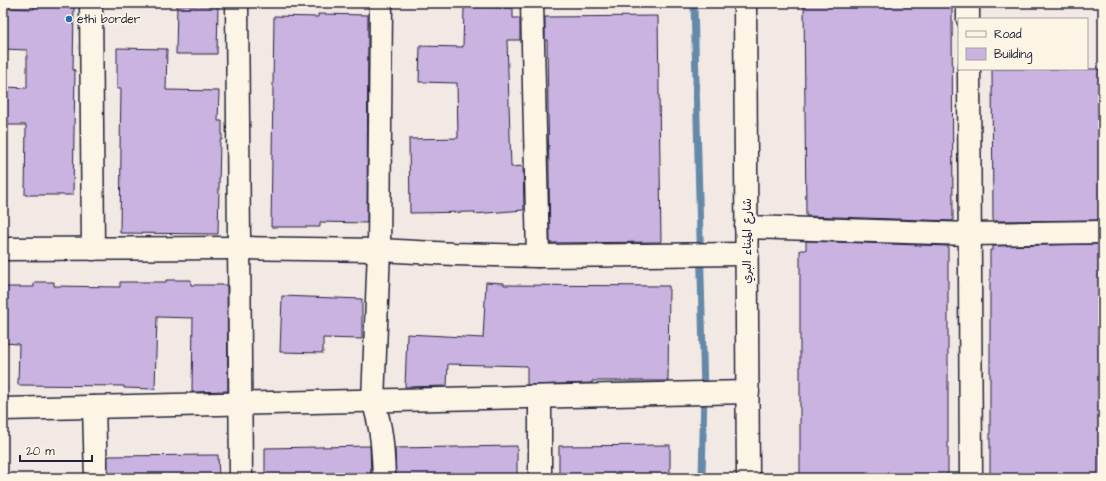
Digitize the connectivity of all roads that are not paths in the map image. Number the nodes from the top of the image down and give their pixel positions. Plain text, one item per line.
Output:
1 (90, 3) edge
2 (237, 3) edge
3 (381, 3) edge
4 (532, 3) edge
5 (745, 3) edge
6 (968, 3) edge
7 (968, 18) edge
8 (968, 70) edge
9 (746, 227) junction
10 (1103, 232) edge
11 (969, 234) junction
12 (239, 248) junction
13 (3, 249) edge
14 (93, 249) junction
15 (379, 250) junction
16 (747, 254) junction
17 (538, 256) junction
18 (748, 392) junction
19 (540, 397) junction
20 (373, 401) junction
21 (241, 404) junction
22 (94, 407) junction
23 (3, 409) edge
24 (96, 478) edge
25 (241, 478) edge
26 (384, 478) edge
27 (540, 478) edge
28 (748, 478) edge
29 (971, 478) edge

1 - 14 main road
2 - 12 main road
3 - 15 main road
4 - 17 main road
5 - 9 main road, شارع الميناء البري
6 - 7 main road
8 - 11 main road
9 - 11 main road
9 - 16 main road, شارع الميناء البري
10 - 11 main road
11 - 29 main road
12 - 14 main road
12 - 15 main road
12 - 21 main road
13 - 14 main road
15 - 17 main road
15 - 20 main road
16 - 17 main road
16 - 18 main road, شارع الميناء البري
18 - 19 main road
18 - 28 main road, شارع الميناء البري
19 - 20 main road
19 - 27 main road
20 - 21 main road
20 - 26 main road
21 - 22 main road
21 - 25 main road
22 - 23 main road
22 - 24 main road

